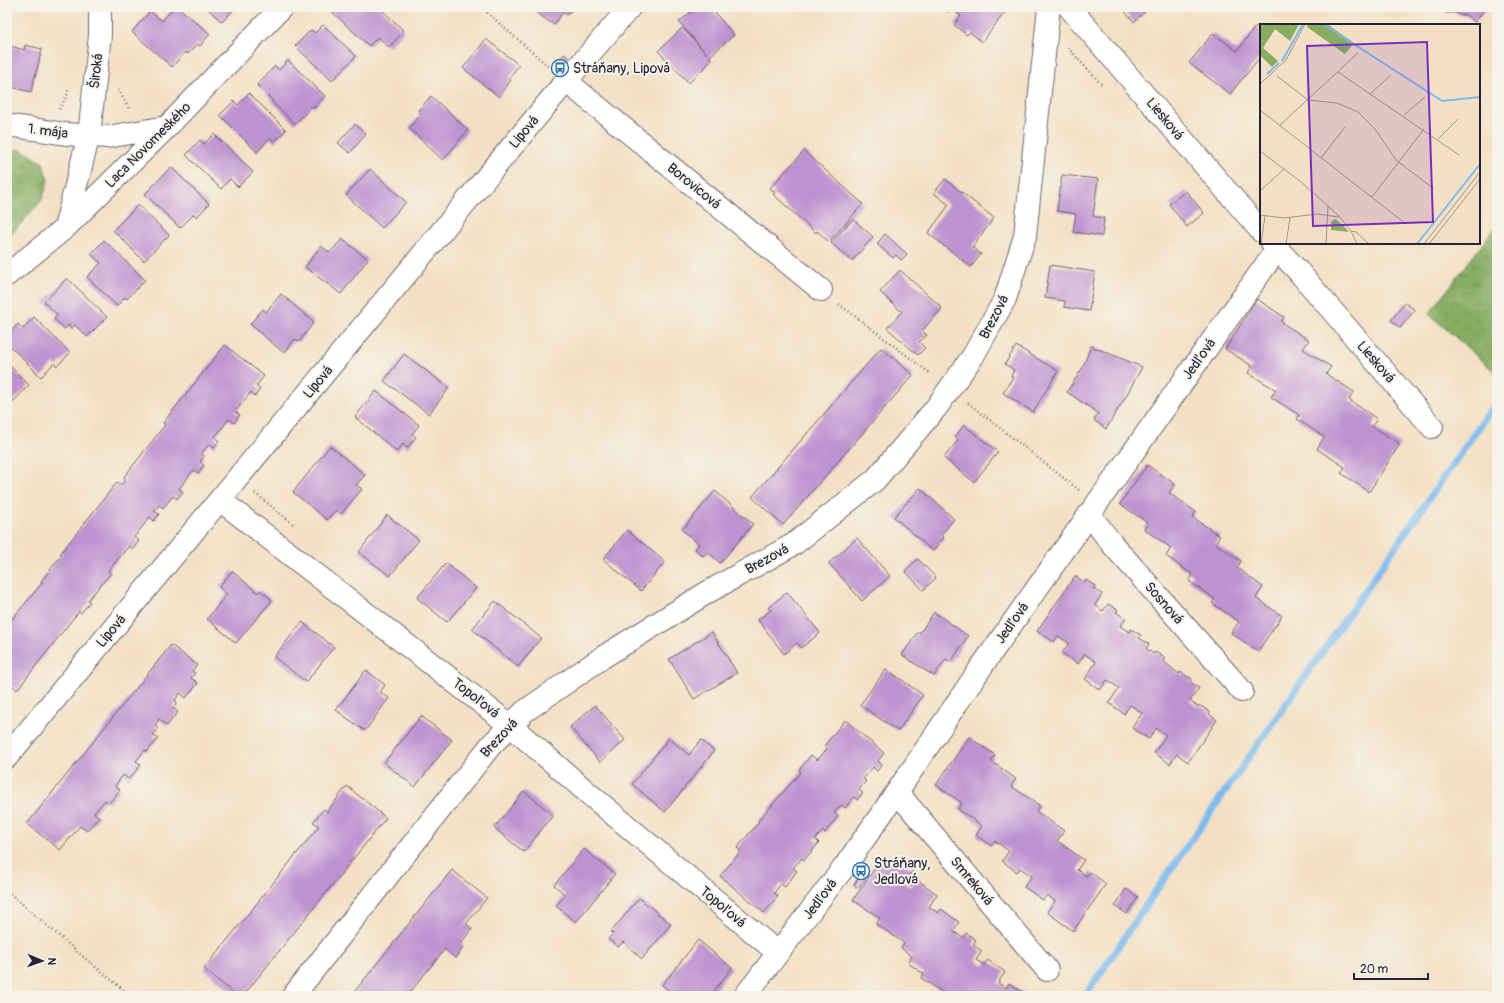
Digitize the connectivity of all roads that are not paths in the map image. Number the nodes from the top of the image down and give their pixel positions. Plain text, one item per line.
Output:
1 (100, 7) edge
2 (282, 7) edge
3 (630, 7) edge
4 (1049, 7) edge
5 (1069, 7) edge
6 (566, 81) junction
7 (7, 125) edge
8 (167, 127) junction
9 (89, 135) junction
10 (64, 228) junction
11 (1260, 230) edge
12 (1274, 246) edge
13 (7, 275) edge
14 (821, 290) road end
15 (1432, 427) dead end
16 (220, 500) junction
17 (1089, 514) junction
18 (1242, 691) dead end
19 (510, 725) junction
20 (7, 758) edge
21 (898, 792) junction
22 (778, 953) junction
23 (1047, 970) dead end
24 (293, 996) edge
25 (745, 996) edge

1 - 9 street, Široká
2 - 8 street, Laca Novomeského
3 - 6 street, Lipová
4 - 19 street, Brezová
5 - 11 street, Liesková
6 - 14 street, Borovicová
6 - 16 street, Lipová
7 - 9 street, 1. mája
8 - 9 street, 1. mája
8 - 10 street, Laca Novomeského
9 - 10 street, Široká
10 - 13 street, Laca Novomeského
12 - 15 street, Liesková
12 - 17 street, Jedľová
16 - 19 street, Topoľová
16 - 20 street, Lipová
17 - 18 street, Sosnová
17 - 21 street, Jedľová
19 - 22 street, Topoľová
19 - 24 street, Brezová
21 - 22 street, Jedľová
21 - 23 street, Smreková
22 - 25 street, Jedľová

